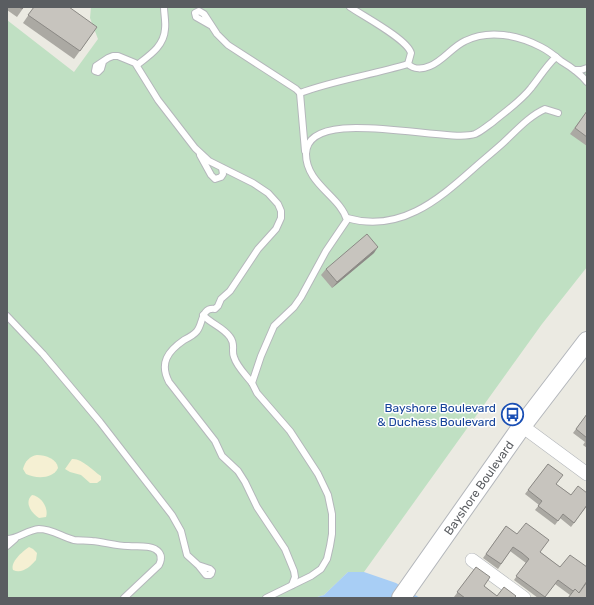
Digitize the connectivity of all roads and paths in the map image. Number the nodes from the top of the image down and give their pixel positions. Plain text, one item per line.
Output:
1 (164, 7) edge
2 (350, 7) edge
3 (210, 25) dead end
4 (556, 57) junction
5 (103, 62) dead end
6 (408, 64) junction
7 (137, 65) junction
8 (587, 68) edge
9 (575, 70) junction
10 (587, 82) edge
11 (300, 93) junction
12 (558, 113) dead end
13 (198, 152) junction
14 (306, 154) junction
15 (222, 168) junction
16 (347, 218) junction
17 (7, 316) edge
18 (203, 316) junction
19 (587, 341) edge
20 (252, 383) junction
21 (522, 426) junction
22 (587, 474) edge
23 (16, 538) junction
24 (7, 539) edge
25 (7, 546) edge
26 (472, 560) dead end
27 (198, 565) dead end
28 (292, 585) junction
29 (124, 598) edge
30 (266, 598) edge
31 (401, 598) edge
32 (524, 598) edge

1 - 7 lane
2 - 6 lane
3 - 11 lane
4 - 6 lane
4 - 9 lane
4 - 14 lane
5 - 7 lane
6 - 11 lane
7 - 13 lane
8 - 9 lane
9 - 10 lane
11 - 14 lane
12 - 16 lane
13 - 15 lane
13 - 15 lane
14 - 16 lane
15 - 18 lane
16 - 20 lane
17 - 27 lane
18 - 20 lane
18 - 28 lane
19 - 21 main road, Bayshore Boulevard
20 - 28 lane
21 - 22 street
21 - 31 main road, Bayshore Boulevard
23 - 24 lane
23 - 25 lane
23 - 29 lane
26 - 32 street
28 - 30 lane

